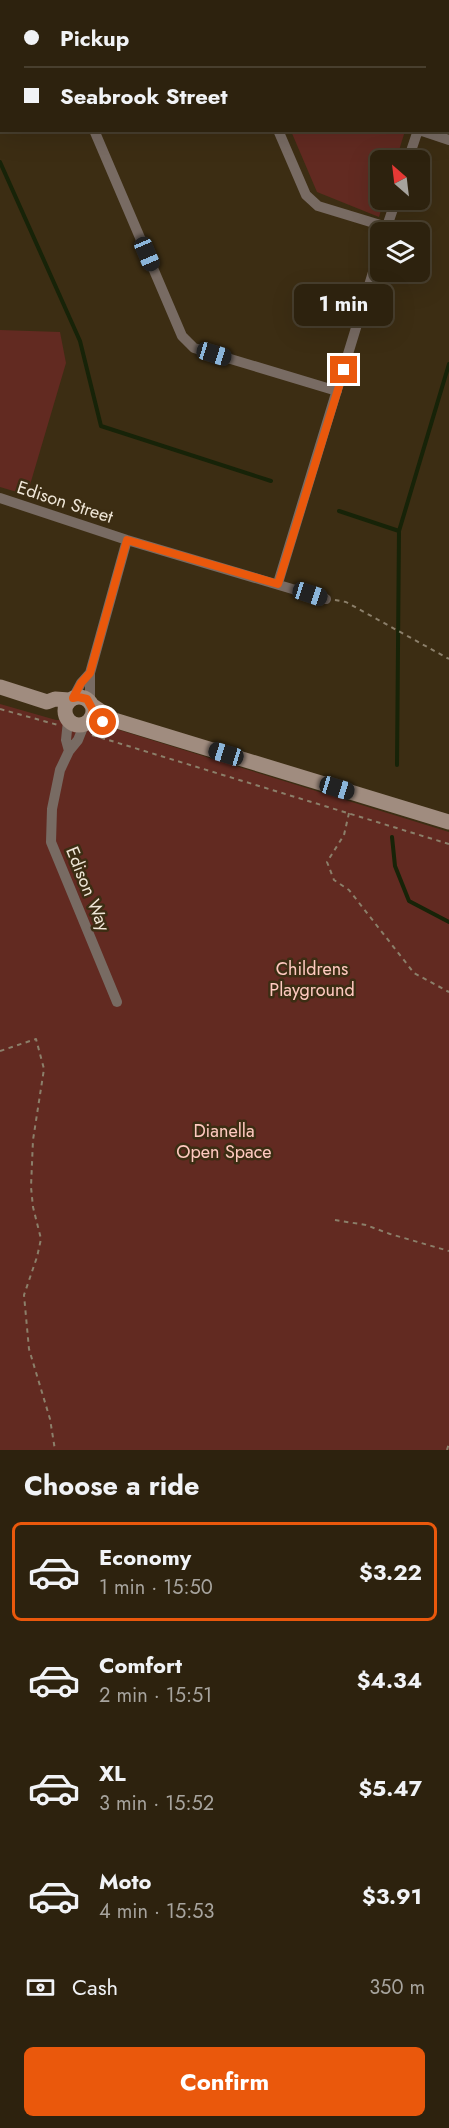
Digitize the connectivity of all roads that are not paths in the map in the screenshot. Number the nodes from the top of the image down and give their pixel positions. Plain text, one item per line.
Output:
1 (95, 132) edge
2 (279, 132) edge
3 (418, 132) edge
4 (425, 132) edge
5 (449, 140) edge
6 (412, 150) edge
7 (370, 224) edge
8 (370, 282) edge
9 (337, 391) junction
10 (0, 498) edge
11 (127, 540) junction
12 (278, 584) junction
13 (326, 599) road end
14 (90, 673) junction
15 (0, 687) edge
16 (71, 699) junction
17 (47, 702) junction
18 (88, 717) junction
19 (67, 722) junction
20 (69, 751) junction
21 (449, 822) edge
22 (117, 1002) dead end

1 - 9 street
2 - 7 street
3 - 6 street
4 - 5 street
8 - 9 street
9 - 12 street
10 - 11 street, Edison Street
11 - 12 street, Edison Street
11 - 14 street
12 - 13 street, Edison Street
14 - 16 street
14 - 18 street
15 - 17 street
16 - 17 street
16 - 18 street
16 - 19 street
17 - 19 street
18 - 19 street
18 - 20 street, Edison Way
18 - 21 street
19 - 20 street, Edison Way
20 - 22 street, Edison Way

